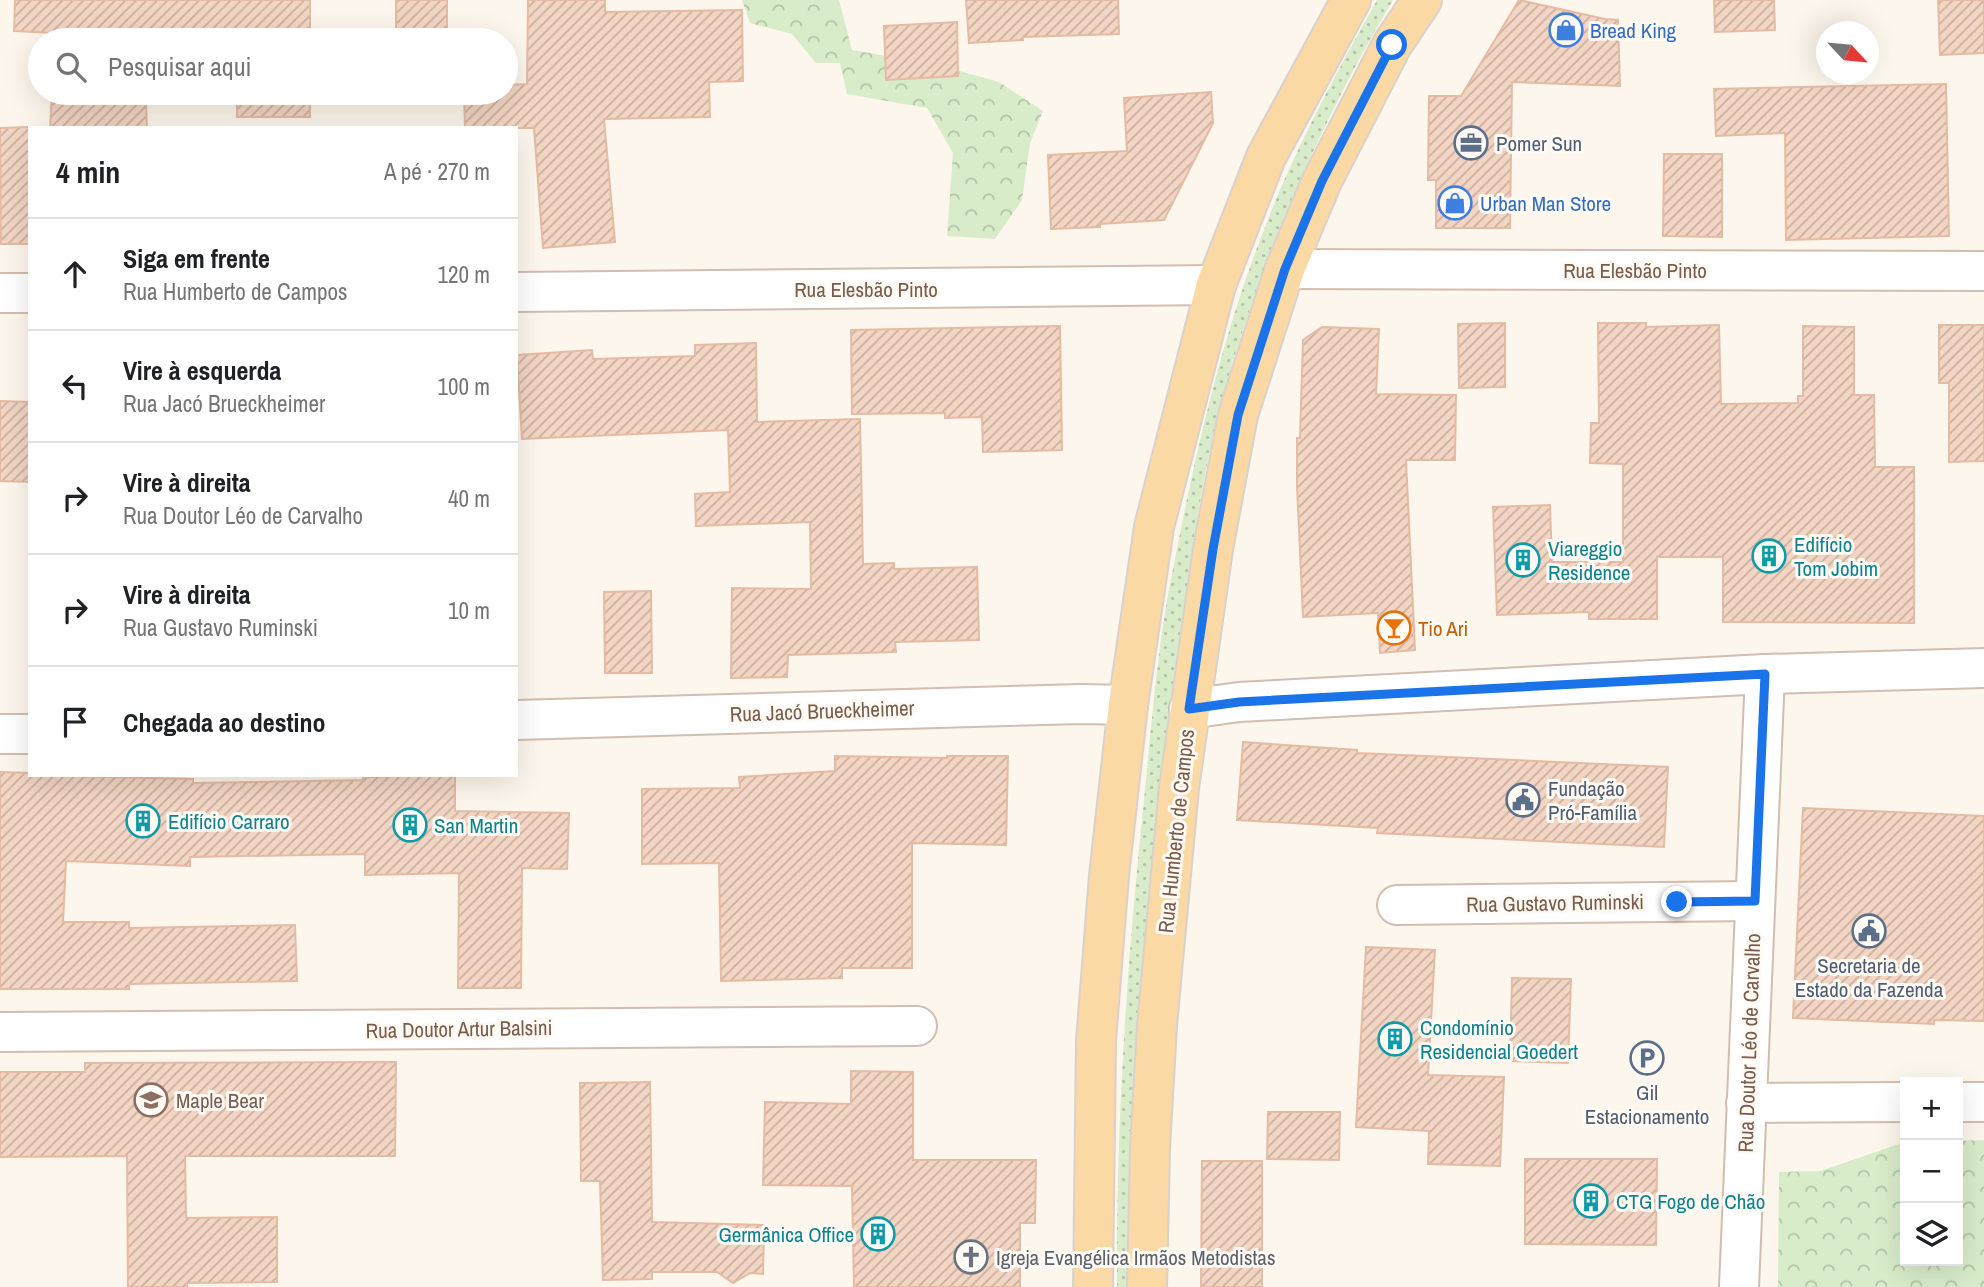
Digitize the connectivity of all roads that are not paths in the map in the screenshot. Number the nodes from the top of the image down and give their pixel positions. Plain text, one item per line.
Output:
1 (1351, 0) edge
2 (1422, 0) edge
3 (1285, 269) junction
4 (1984, 271) edge
5 (1216, 285) junction
6 (518, 292) edge
7 (0, 293) edge
8 (28, 293) edge
9 (1984, 668) edge
10 (1765, 674) junction
11 (1128, 705) junction
12 (1189, 709) junction
13 (518, 720) edge
14 (0, 734) edge
15 (28, 734) edge
16 (1755, 901) junction
17 (1397, 905) dead end
18 (917, 1026) dead end
19 (0, 1032) edge
20 (1900, 1102) edge
21 (1963, 1102) edge
22 (1984, 1102) edge
23 (1746, 1103) junction
24 (1093, 1287) edge
25 (1147, 1287) edge
26 (1739, 1287) edge

1 - 5 main road
2 - 3 main road, Rua Humberto de Campos
3 - 4 street, Rua Elesbão Pinto
3 - 12 main road, Rua Humberto de Campos
5 - 6 street, Rua Elesbão Pinto
5 - 11 main road
7 - 8 street
9 - 10 street
10 - 12 street
10 - 16 street, Rua Doutor Léo de Carvalho
11 - 13 street, Rua Jacó Brueckheimer
11 - 24 main road
12 - 25 main road, Rua Humberto de Campos
14 - 15 street
16 - 17 street, Rua Gustavo Ruminski
16 - 23 street, Rua Doutor Léo de Carvalho
18 - 19 street, Rua Doutor Artur Balsini
20 - 23 street
21 - 22 street
23 - 26 street, Rua Doutor Léo de Carvalho

